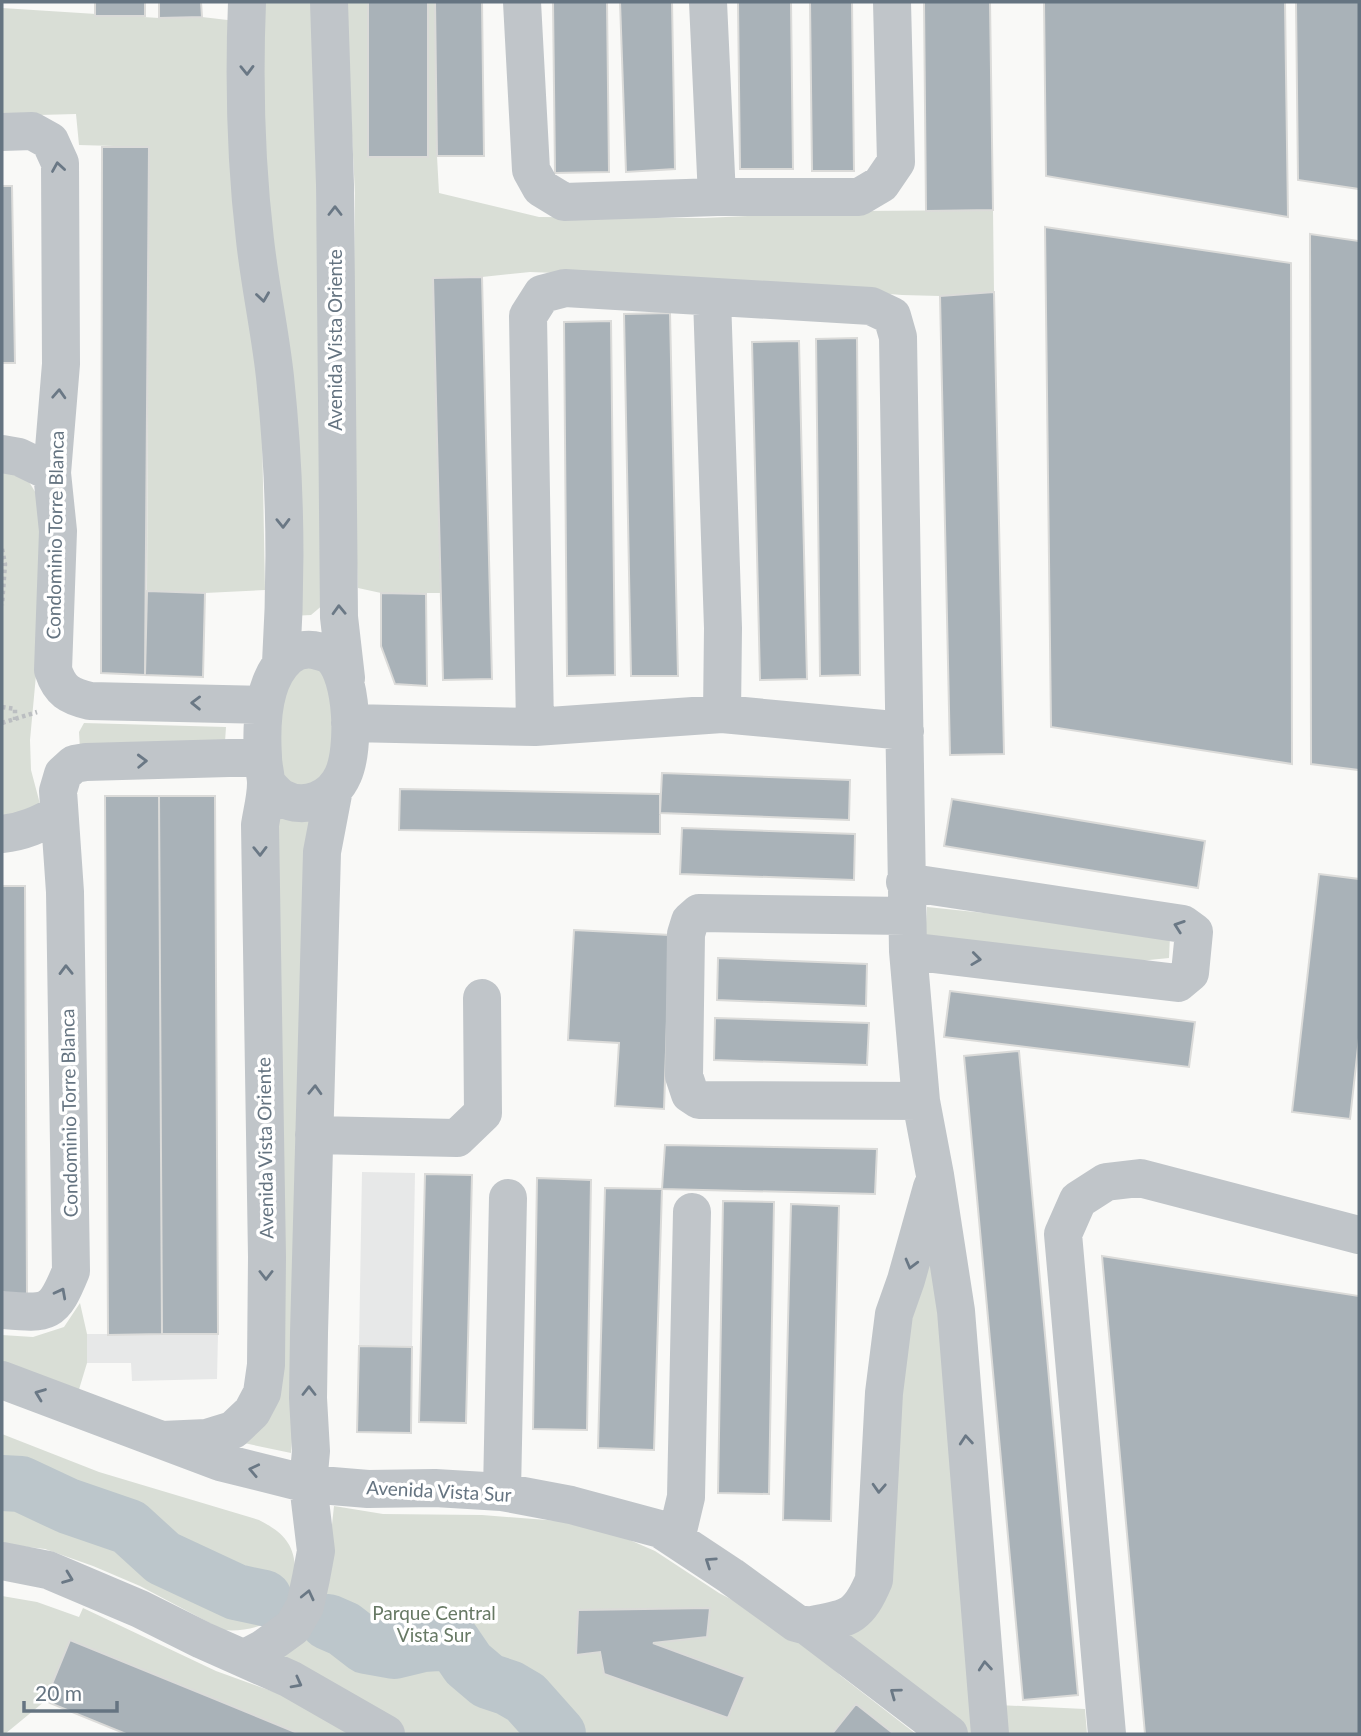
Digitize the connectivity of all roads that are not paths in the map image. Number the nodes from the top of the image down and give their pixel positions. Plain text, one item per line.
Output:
1 (247, 2) edge
2 (329, 2) edge
3 (522, 2) edge
4 (708, 2) edge
5 (892, 2) edge
6 (2, 132) edge
7 (717, 197) junction
8 (712, 298) junction
9 (2, 454) edge
10 (52, 473) junction
11 (281, 663) junction
12 (345, 678) junction
13 (264, 705) junction
14 (722, 714) junction
15 (350, 723) junction
16 (535, 727) junction
17 (905, 731) junction
18 (264, 770) junction
19 (334, 789) junction
20 (58, 814) junction
21 (2, 834) edge
22 (906, 916) junction
23 (482, 998) dead end
24 (921, 1101) junction
25 (314, 1135) junction
26 (935, 1175) junction
27 (508, 1198) dead end
28 (692, 1212) dead end
29 (1359, 1235) edge
30 (2, 1310) edge
31 (2, 1380) edge
32 (162, 1440) junction
33 (308, 1484) junction
34 (502, 1492) junction
35 (676, 1539) junction
36 (2, 1561) edge
37 (807, 1626) junction
38 (245, 1658) junction
39 (386, 1734) edge
40 (949, 1734) edge
41 (990, 1734) edge
42 (1107, 1734) edge

1 -> 11 street, Avenida Vista Oriente
12 -> 2 street, Avenida Vista Oriente
3 - 7 street
4 - 7 street
5 - 7 street
10 -> 6 street, Condominio Torre Blanca
8 - 14 street
8 - 16 street
8 - 17 street
9 - 10 street
13 -> 10 street, Condominio Torre Blanca
11 - 12 street
11 - 13 street, Avenida Vista Oriente
12 - 15 street, Avenida Vista Oriente
13 - 18 street, Avenida Vista Oriente
14 - 16 street
14 - 17 street
15 - 16 street
15 - 19 street, Avenida Vista Oriente
17 - 22 street
18 - 19 street
20 -> 18 street, Condominio Torre Blanca
18 -> 32 street, Avenida Vista Oriente
25 -> 19 street, Avenida Vista Oriente
20 - 21 street
30 -> 20 street, Condominio Torre Blanca
22 -> 22 street
22 - 24 street
22 - 24 street
23 - 25 street
24 - 26 street
33 -> 25 street, Avenida Vista Oriente
26 -> 37 street
41 -> 26 street
27 - 34 street
28 - 35 street
29 - 42 street
32 -> 31 street, Avenida Vista Sur
33 -> 32 street, Avenida Vista Sur
33 - 34 street, Avenida Vista Sur
38 -> 33 street, Avenida Vista Oriente
34 - 35 street, Avenida Vista Sur
37 -> 35 street, Avenida Vista Sur
36 -> 38 street
40 -> 37 street, Avenida Vista Sur
38 -> 39 street

